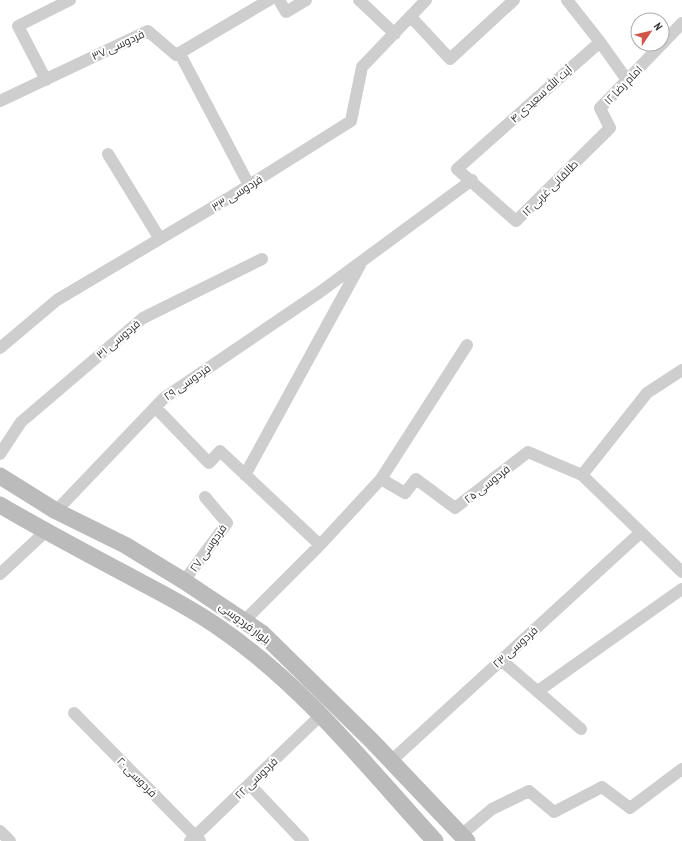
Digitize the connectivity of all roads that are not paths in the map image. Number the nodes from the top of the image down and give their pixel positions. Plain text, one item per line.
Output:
1 (70, 0) edge
2 (269, 0) edge
3 (280, 0) edge
4 (306, 0) edge
5 (359, 0) edge
6 (426, 0) edge
7 (514, 0) edge
8 (567, 0) edge
9 (411, 16) junction
10 (682, 23) edge
11 (395, 34) junction
12 (670, 36) edge
13 (600, 42) junction
14 (654, 52) edge
15 (180, 54) junction
16 (46, 80) junction
17 (627, 80) junction
18 (0, 101) edge
19 (600, 108) joint
20 (108, 154) dead end
21 (472, 180) junction
22 (249, 185) junction
23 (160, 239) junction
24 (262, 259) dead end
25 (362, 261) junction
26 (467, 345) dead end
27 (0, 348) edge
28 (682, 370) edge
29 (155, 408) junction
30 (0, 454) edge
31 (245, 475) junction
32 (0, 476) edge
33 (582, 476) junction
34 (381, 479) junction
35 (205, 497) dead end
36 (0, 505) edge
37 (56, 511) junction
38 (45, 532) junction
39 (640, 533) junction
40 (320, 545) junction
41 (682, 572) edge
42 (0, 574) edge
43 (184, 581) junction
44 (682, 589) edge
45 (245, 620) junction
46 (501, 660) junction
47 (538, 691) junction
48 (74, 713) dead end
49 (321, 715) junction
50 (581, 729) dead end
51 (390, 761) junction
52 (682, 769) edge
53 (249, 784) junction
54 (0, 830) edge
55 (464, 838) edge
56 (195, 839) edge
57 (10, 841) edge
58 (303, 841) edge
59 (435, 841) edge

1 - 16 street
2 - 15 street
3 - 4 street
5 - 11 street
6 - 9 street, فردوسی ۳۳
7 - 9 street
8 - 13 street
9 - 11 street, فردوسی ۳۳
10 - 12 street, امام رضا ۱۲
11 - 22 street, فردوسی ۳۳
13 - 17 street
13 - 21 street, آیت الله سعیدی ۴
14 - 17 street, امام رضا ۱۲
15 - 16 street, فردوسی ۳۷
15 - 22 street
16 - 18 street, فردوسی ۳۷
17 - 19 street, امام رضا ۱۲
19 - 21 street, طالقانی غربی ۱۲
20 - 23 street
21 - 25 street, فردوسی ۲۹
22 - 23 street, فردوسی ۳۳
23 - 27 street, فردوسی ۳۳
24 - 30 street, فردوسی ۳۱
25 - 29 street, فردوسی ۲۹
25 - 31 street
26 - 34 street
28 - 33 street
29 - 31 street
29 - 37 street, فردوسی ۲۹
31 - 40 street
32 - 37 main road, بلوار فردوسی
33 - 34 street, فردوسی ۲۵
33 - 39 street
34 - 40 street
35 - 43 street, فردوسی ۲۷
36 - 38 main road, بلوار فردوسی
37 - 43 main road, بلوار فردوسی
38 - 42 street
38 - 49 main road, بلوار فردوسی
39 - 41 street
39 - 46 street, فردوسی ۲۳
40 - 45 street
43 - 45 main road, بلوار فردوسی
44 - 47 street
45 - 51 main road, بلوار فردوسی
46 - 47 street
46 - 51 street, فردوسی ۲۳
47 - 50 street
48 - 56 street, فردوسی ۲۰
49 - 53 street, فردوسی ۲۲
49 - 59 main road, بلوار فردوسی
51 - 55 main road, بلوار فردوسی
52 - 55 street
53 - 56 street, فردوسی ۲۲
53 - 58 street
54 - 57 street

